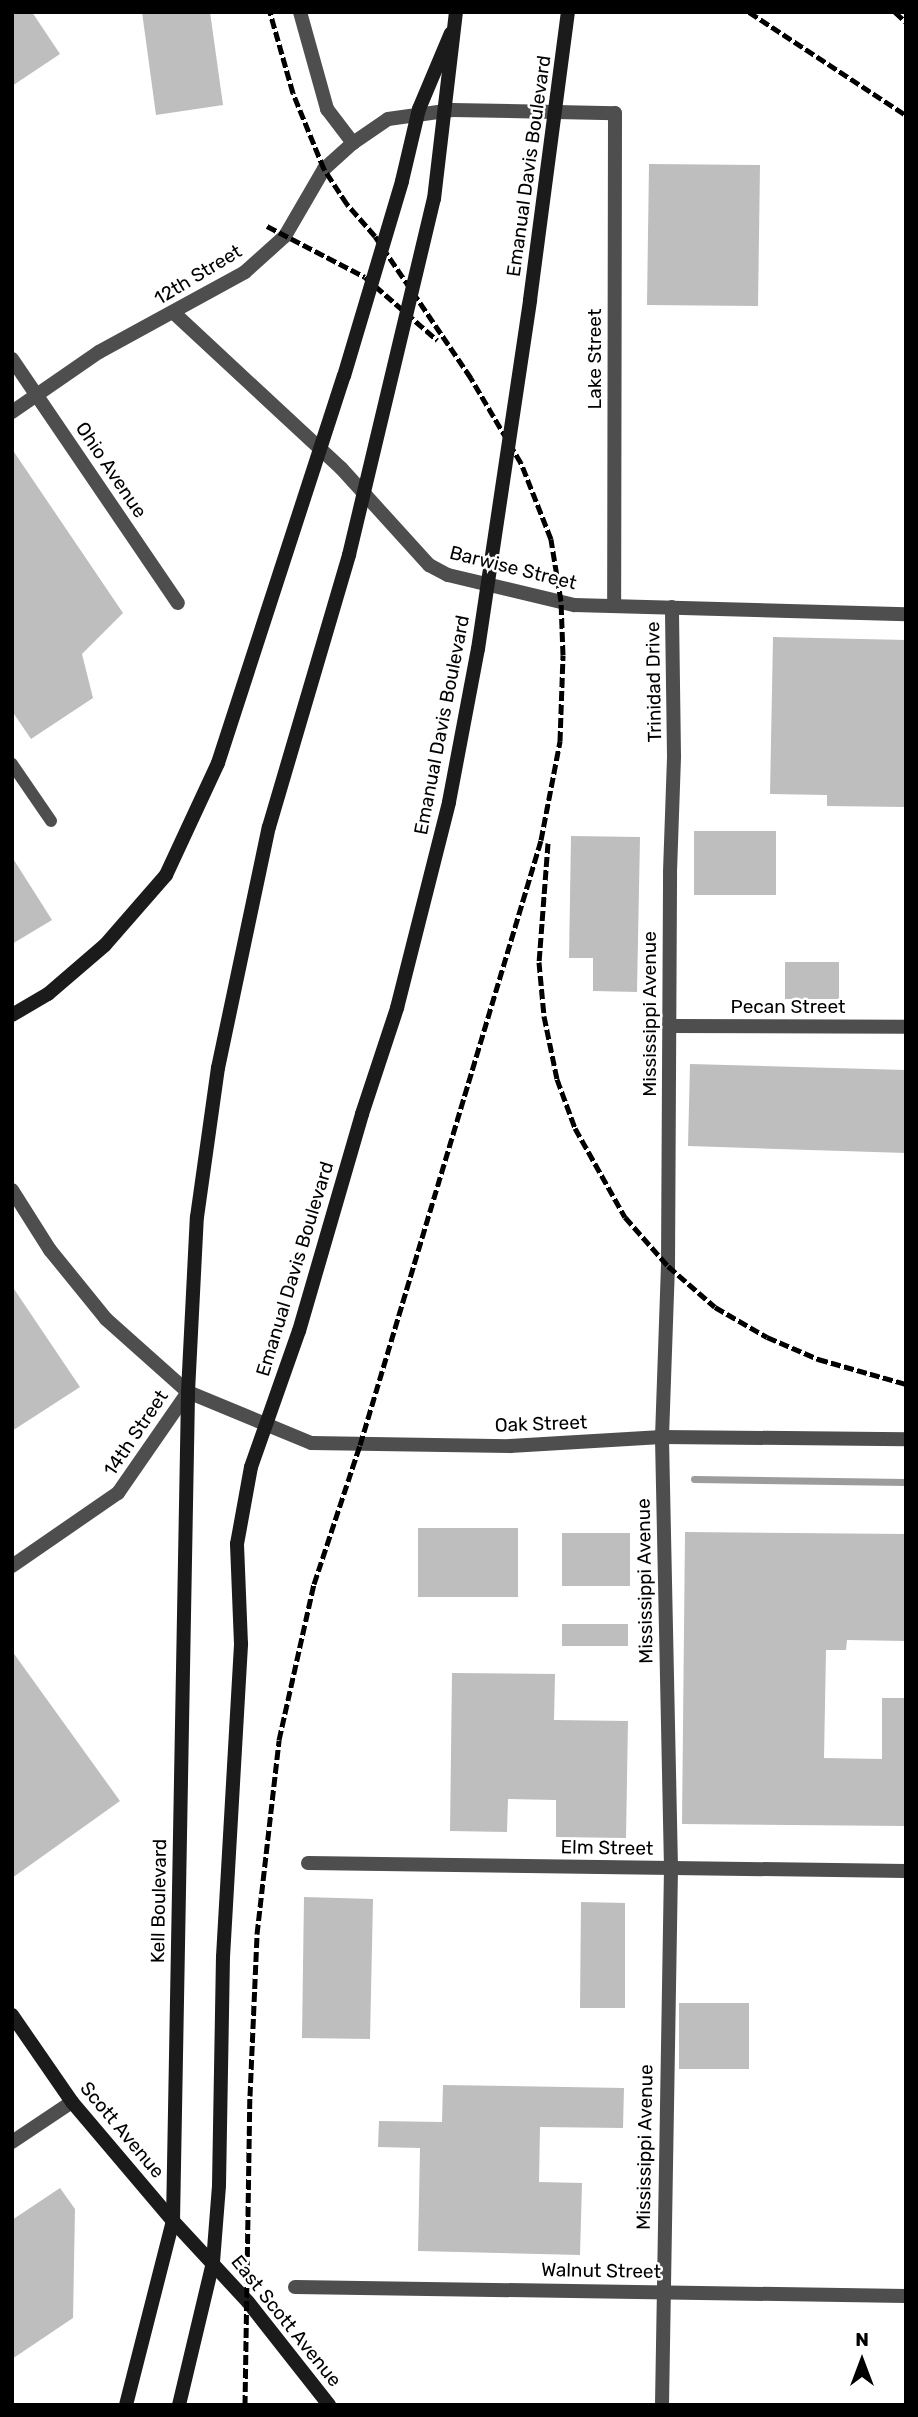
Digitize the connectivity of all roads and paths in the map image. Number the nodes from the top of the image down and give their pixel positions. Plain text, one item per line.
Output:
1 (300, 12) edge
2 (456, 12) edge
3 (568, 12) edge
4 (452, 33) junction
5 (615, 113) joint
6 (353, 144) junction
7 (174, 313) junction
8 (12, 359) edge
9 (37, 395) junction
10 (12, 412) edge
11 (178, 603) dead end
12 (614, 605) junction
13 (672, 607) junction
14 (906, 614) edge
15 (674, 756) joint
16 (12, 764) edge
17 (51, 821) dead end
18 (12, 1015) edge
19 (669, 1026) junction
20 (906, 1027) edge
21 (12, 1190) edge
22 (187, 1392) junction
23 (266, 1425) junction
24 (662, 1437) junction
25 (906, 1439) edge
26 (12, 1566) edge
27 (308, 1863) dead end
28 (671, 1868) junction
29 (906, 1871) edge
30 (12, 2015) edge
31 (72, 2102) junction
32 (12, 2142) edge
33 (173, 2221) junction
34 (212, 2262) junction
35 (295, 2287) dead end
36 (663, 2291) junction
37 (906, 2296) edge
38 (125, 2405) edge
39 (179, 2405) edge
40 (329, 2405) edge
41 (662, 2405) edge

1 - 6 street
2 - 4 main road, bridge
3 - 23 main road, Emanual Davis Boulevard, bridge
4 - 18 main road, bridge
4 - 22 main road, bridge
5 - 6 street, 12th Street
5 - 12 street, Lake Street
6 - 7 street, 12th Street
7 - 9 street, 12th Street
7 - 12 street, Barwise Street
8 - 9 street, Ohio Avenue
9 - 10 street, 12th Street
9 - 11 street, Ohio Avenue
12 - 13 street, Barwise Street
13 - 14 street, Barwise Street
13 - 15 street, Trinidad Drive
15 - 19 street, Mississippi Avenue
16 - 17 lane
19 - 20 street, Pecan Street
19 - 24 street, Mississippi Avenue
21 - 22 street, Oak Street
22 - 23 street, Oak Street
22 - 26 street, 14th Street
22 - 33 main road, Kell Boulevard
23 - 24 street, Oak Street
23 - 34 main road
24 - 25 street, Oak Street
24 - 28 street, Mississippi Avenue
27 - 28 street, Elm Street
28 - 29 street, Elm Street
28 - 36 street, Mississippi Avenue
30 - 31 main road, Scott Avenue
31 - 32 street
31 - 33 main road, Scott Avenue
33 - 34 main road, Scott Avenue
33 - 38 main road, Kell Boulevard
34 - 39 main road
34 - 40 main road, East Scott Avenue
35 - 36 street, Walnut Street
36 - 37 street, Walnut Street
36 - 41 street, Mississippi Avenue

